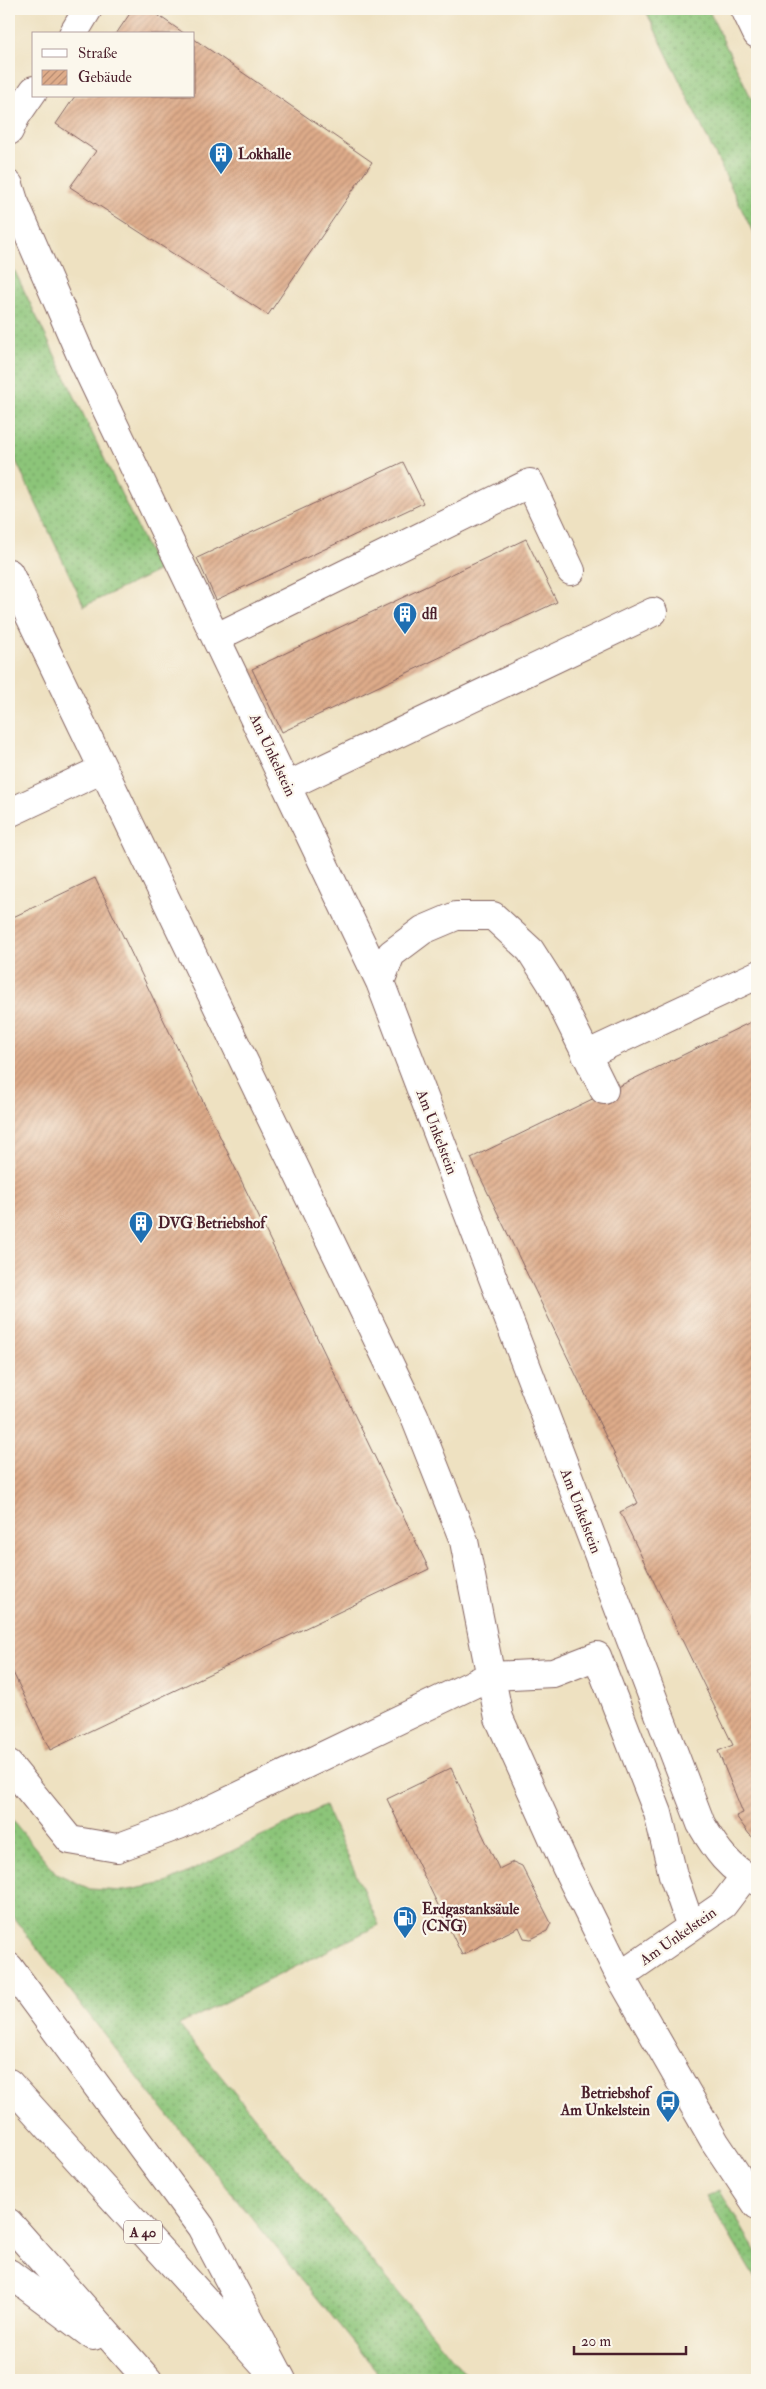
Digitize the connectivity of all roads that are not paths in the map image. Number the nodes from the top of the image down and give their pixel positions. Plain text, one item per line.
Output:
1 (88, 9) edge
2 (745, 9) edge
3 (74, 32) edge
4 (757, 34) edge
5 (32, 93) edge
6 (9, 131) edge
7 (9, 185) edge
8 (571, 571) dead end
9 (9, 573) edge
10 (653, 612) dead end
11 (216, 637) junction
12 (103, 769) junction
13 (288, 786) junction
14 (9, 813) edge
15 (757, 974) edge
16 (380, 982) junction
17 (586, 1055) junction
18 (604, 1090) dead end
19 (490, 1676) junction
20 (9, 1765) edge
21 (751, 1879) edge
22 (691, 1927) junction
23 (9, 1967) edge
24 (620, 1976) junction
25 (9, 2083) edge
26 (757, 2205) edge
27 (9, 2223) edge
28 (9, 2274) edge
29 (144, 2375) edge
30 (278, 2380) edge
31 (282, 2380) edge

1 - 3 main road
2 - 4 main road
5 - 6 main road
7 - 11 main road, Am Unkelstein
8 - 11 main road
9 - 12 main road
10 - 13 main road
11 - 13 main road, Am Unkelstein
12 - 14 main road
12 - 19 main road
13 - 16 main road, Am Unkelstein
15 - 17 main road
16 - 17 main road
16 - 21 main road, Am Unkelstein
17 - 18 main road
19 - 20 main road
19 - 22 main road
19 - 24 main road
21 - 22 main road, Am Unkelstein
22 - 24 main road, Am Unkelstein
23 - 31 main road
24 - 26 main road
25 - 30 main road, A 40
27 - 29 main road
28 - 29 main road

